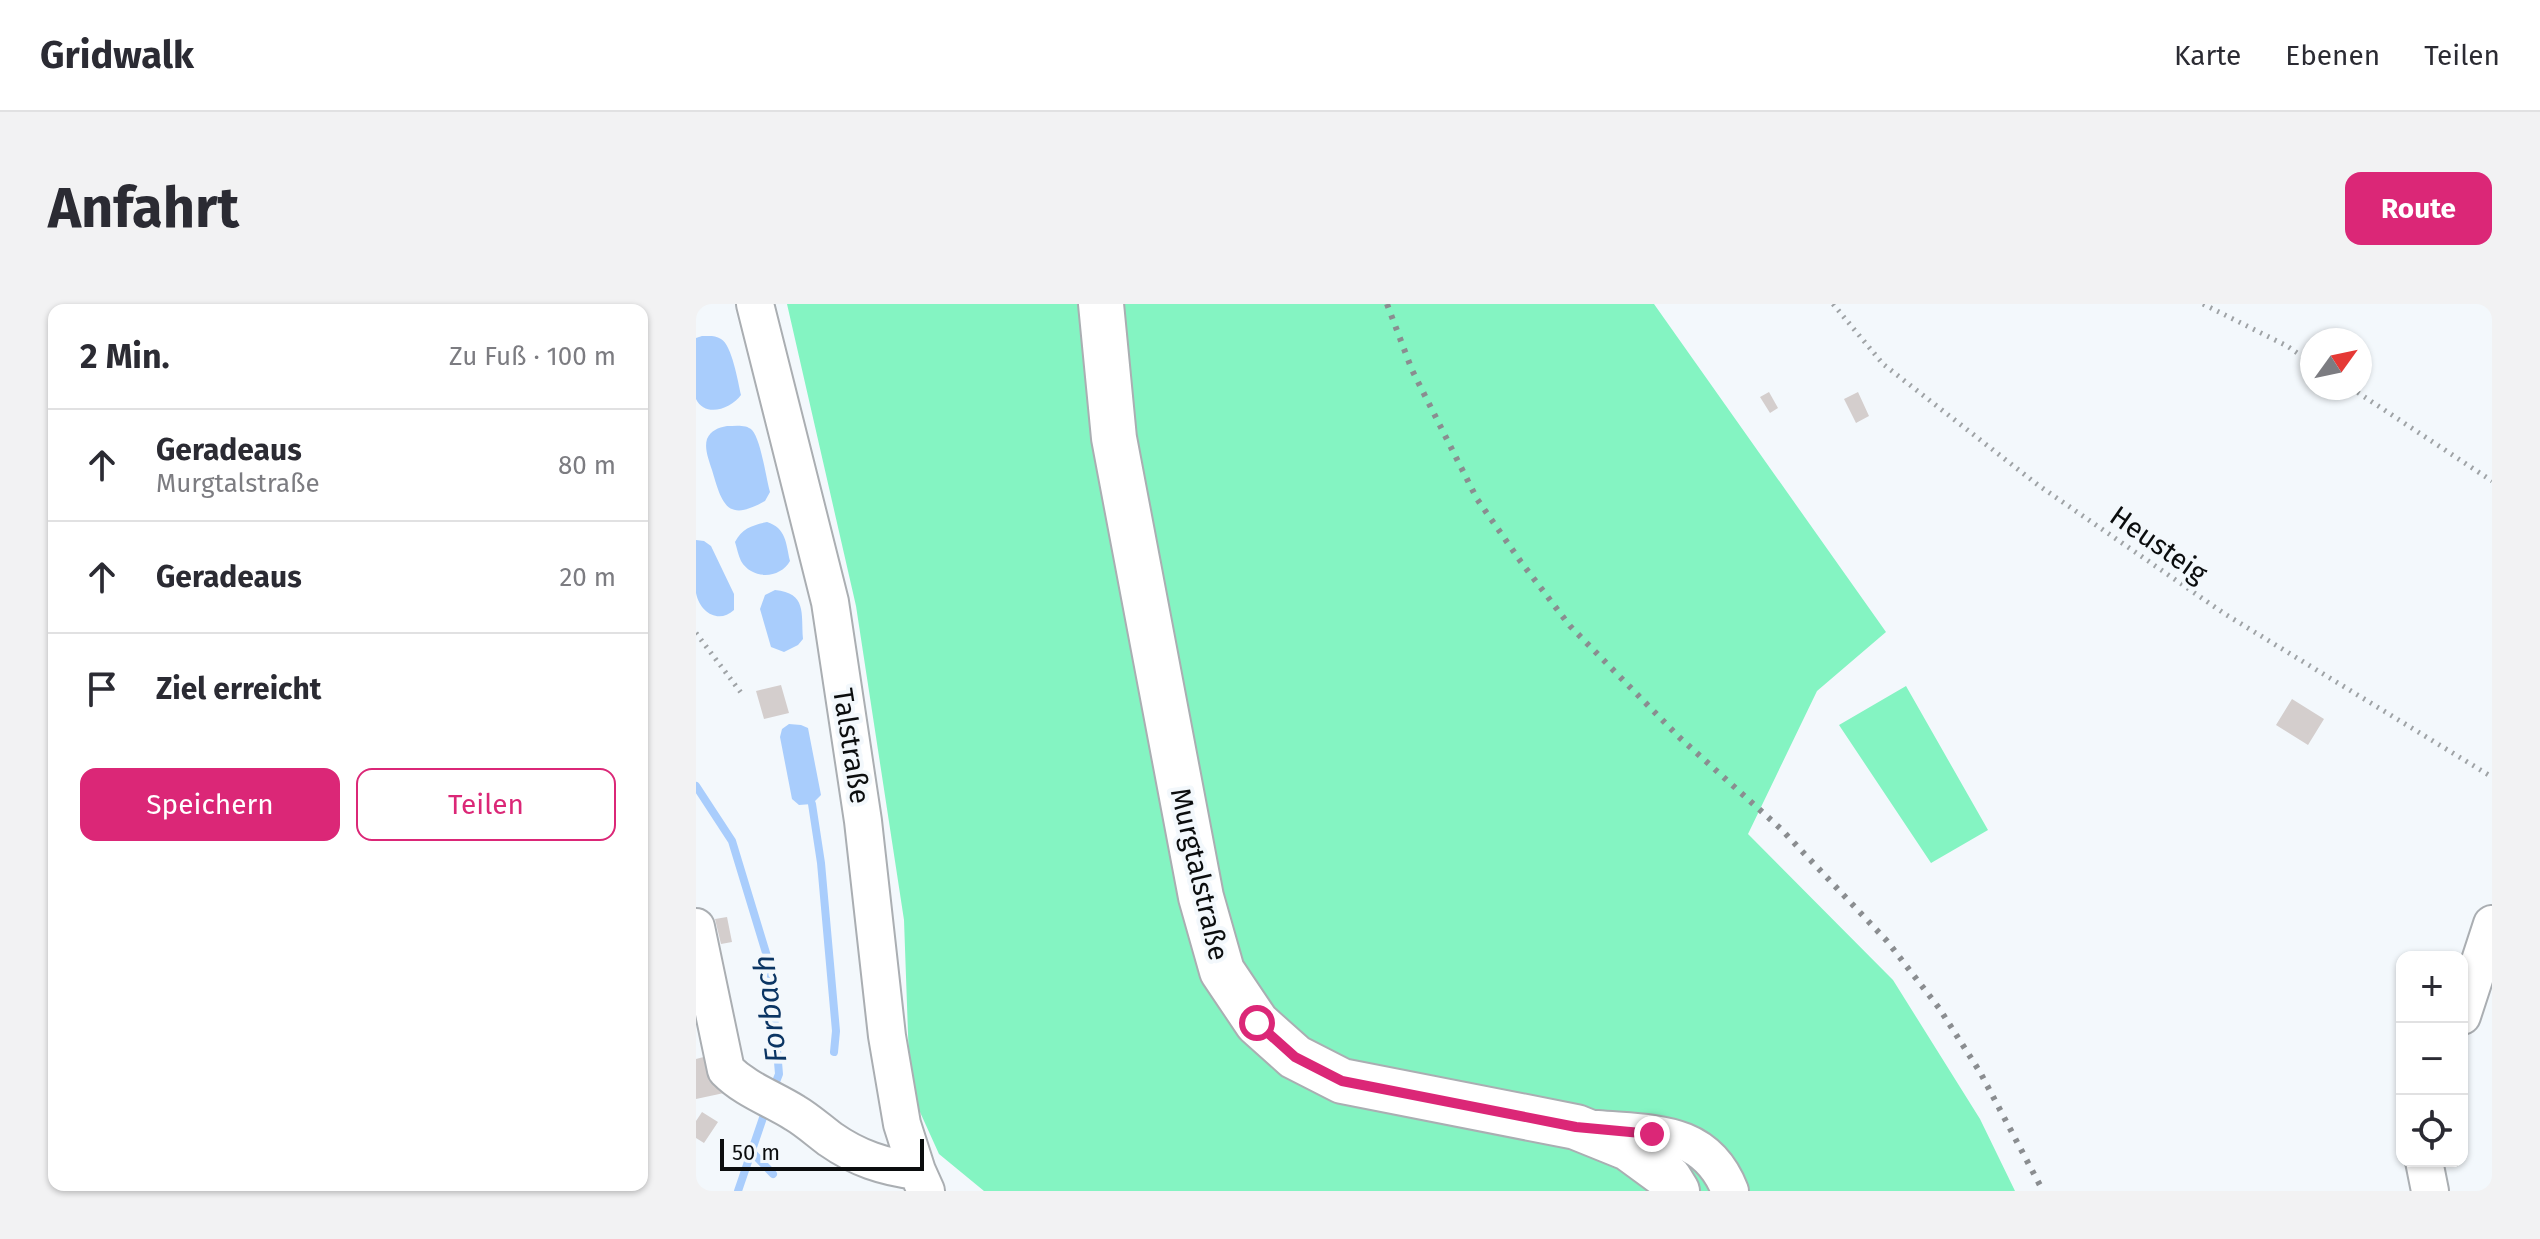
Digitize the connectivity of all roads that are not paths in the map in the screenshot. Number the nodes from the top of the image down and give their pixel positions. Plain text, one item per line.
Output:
1 (755, 304) edge
2 (1101, 304) edge
3 (2492, 924) edge
4 (696, 927) edge
5 (2468, 998) edge
6 (1576, 1127) junction
7 (2425, 1167) edge
8 (921, 1181) edge
9 (1677, 1191) edge
10 (1730, 1191) edge
11 (2430, 1191) edge

1 - 8 street, Talstraße
2 - 6 main road, Murgtalstraße
3 - 5 street
4 - 8 street
6 - 9 main road, Murgtalstraße
6 - 10 street
7 - 11 street

